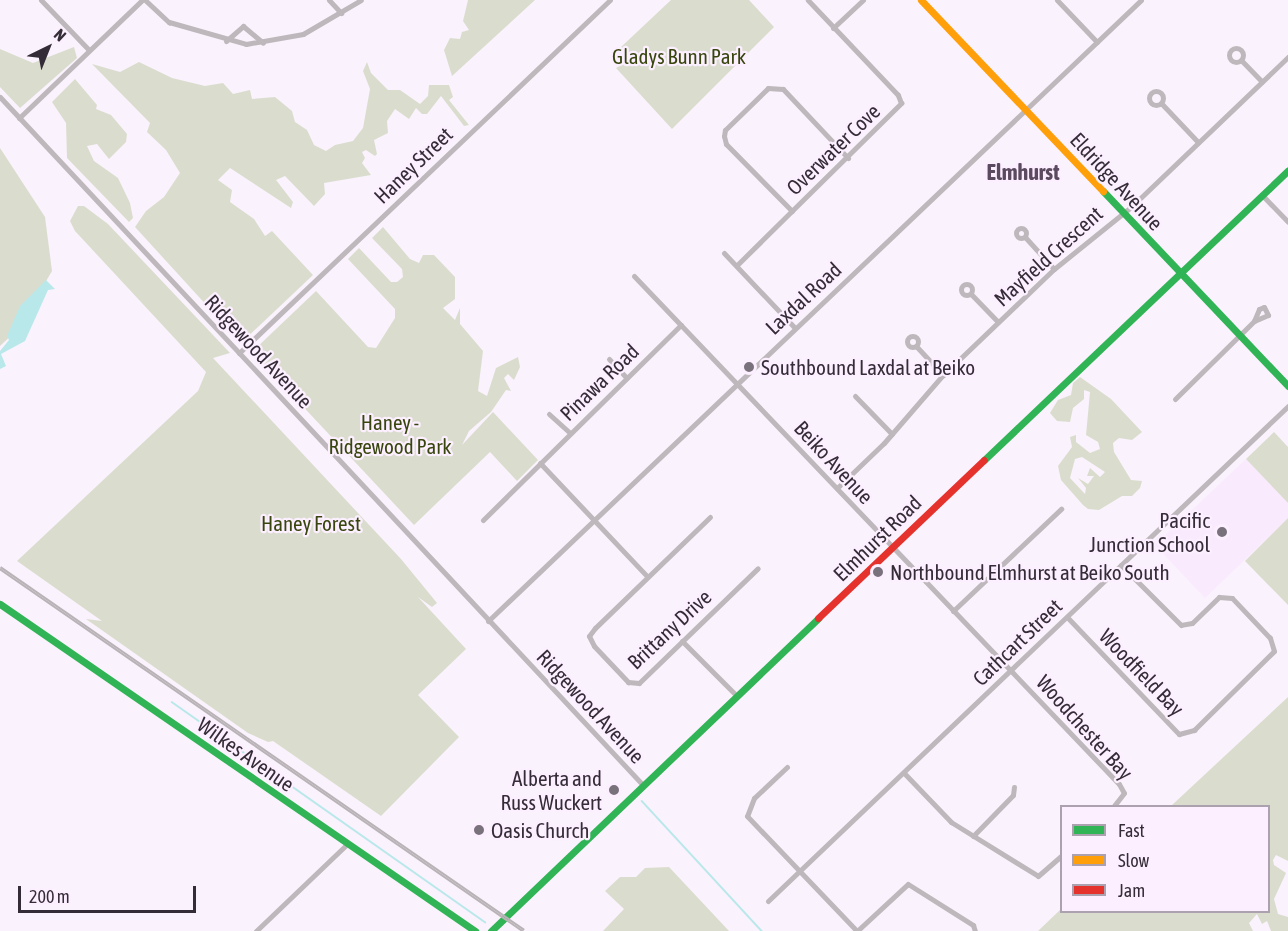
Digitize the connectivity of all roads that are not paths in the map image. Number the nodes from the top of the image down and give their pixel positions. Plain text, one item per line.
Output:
1 (41, 0) edge
2 (144, 0) edge
3 (329, 0) edge
4 (361, 0) edge
5 (610, 0) edge
6 (808, 0) edge
7 (863, 0) edge
8 (921, 0) edge
9 (1057, 0) edge
10 (1141, 0) edge
11 (341, 13) junction
12 (833, 27) junction
13 (226, 41) junction
14 (1097, 42) junction
15 (263, 43) junction
16 (89, 50) junction
17 (1288, 57) edge
18 (1241, 60) dead end
19 (1262, 82) junction
20 (0, 97) edge
21 (1161, 103) dead end
22 (1027, 109) junction
23 (19, 118) junction
24 (1198, 142) junction
25 (848, 158) junction
26 (1288, 170) edge
27 (1262, 195) junction
28 (792, 211) junction
29 (1124, 212) junction
30 (1288, 222) edge
31 (1025, 237) dead end
32 (724, 253) dead end
33 (737, 265) junction
34 (1054, 269) junction
35 (1180, 274) junction
36 (634, 276) dead end
37 (971, 294) dead end
38 (1254, 321) dead end
39 (998, 322) junction
40 (681, 325) junction
41 (795, 328) junction
42 (1240, 336) junction
43 (916, 346) dead end
44 (239, 354) junction
45 (609, 359) dead end
46 (943, 375) junction
47 (627, 378) junction
48 (737, 384) junction
49 (1288, 386) edge
50 (855, 396) dead end
51 (1175, 399) dead end
52 (1288, 406) edge
53 (549, 414) dead end
54 (570, 433) junction
55 (892, 434) junction
56 (540, 463) junction
57 (837, 488) junction
58 (1061, 509) dead end
59 (710, 517) dead end
60 (483, 520) dead end
61 (594, 520) junction
62 (891, 547) junction
63 (1121, 565) junction
64 (758, 568) dead end
65 (647, 576) junction
66 (0, 604) edge
67 (953, 611) junction
68 (1067, 617) junction
69 (488, 621) junction
70 (682, 641) junction
71 (1011, 670) junction
72 (736, 696) junction
73 (787, 767) dead end
74 (904, 773) junction
75 (643, 785) junction
76 (1014, 787) dead end
77 (1115, 805) edge
78 (973, 836) junction
79 (347, 844) junction
80 (1060, 857) edge
81 (798, 873) junction
82 (768, 901) dead end
83 (256, 931) edge
84 (475, 931) edge
85 (491, 931) edge
86 (857, 931) edge
87 (975, 931) edge

1 - 16 street
2 - 13 street
2 - 16 street
3 - 11 street
4 - 11 street
5 - 44 street, Haney Street
6 - 12 street, Overwater Cove
7 - 12 street
8 - 22 street, Eldridge Avenue
9 - 14 street
10 - 14 street, Laxdal Road
11 - 15 street
12 - 25 street, Overwater Cove
13 - 15 street
13 - 15 street
14 - 22 street, Laxdal Road
16 - 23 street
17 - 19 street, Mayfield Crescent
18 - 19 street
19 - 24 street, Mayfield Crescent
20 - 23 street, Ridgewood Avenue
21 - 24 street
22 - 29 street, Eldridge Avenue
22 - 41 street, Laxdal Road
23 - 44 street, Ridgewood Avenue
24 - 29 street, Mayfield Crescent
25 - 28 street, Overwater Cove
25 - 28 street
26 - 27 street, Elmhurst Road
27 - 30 street
27 - 35 street, Elmhurst Road
28 - 33 street, Overwater Cove
29 - 34 street, Mayfield Crescent
29 - 35 street, Eldridge Avenue
31 - 34 street
32 - 33 street
33 - 41 street
34 - 39 street, Mayfield Crescent
35 - 42 street, Eldridge Avenue
35 - 62 street, Elmhurst Road
36 - 40 street, Beiko Avenue
37 - 39 street
38 - 42 street
39 - 46 street, Mayfield Crescent
40 - 47 street, Pinawa Road
40 - 48 street, Beiko Avenue
41 - 48 street, Laxdal Road
42 - 49 street, Eldridge Avenue
42 - 51 street
43 - 46 street
44 - 69 street, Ridgewood Avenue
45 - 47 street
46 - 55 street, Mayfield Crescent
47 - 54 street, Pinawa Road
48 - 57 street, Beiko Avenue
48 - 61 street, Laxdal Road
50 - 55 street
52 - 63 street, Cathcart Street
53 - 54 street
54 - 56 street, Pinawa Road
55 - 57 street, Mayfield Crescent
56 - 60 street, Pinawa Road
56 - 61 street
57 - 62 street, Beiko Avenue
58 - 67 street
59 - 65 street, Brittany Drive
61 - 65 street
61 - 69 street, Laxdal Road
62 - 67 street, Beiko Avenue
62 - 72 street, Elmhurst Road
63 - 68 street, Cathcart Street
63 - 68 street, Woodfield Bay
64 - 70 street, Brittany Drive
65 - 70 street, Brittany Drive
66 - 79 street, Wilkes Avenue
67 - 71 street, Beiko Avenue
68 - 71 street, Cathcart Street
69 - 75 street, Ridgewood Avenue
70 - 72 street
71 - 74 street, Cathcart Street
71 - 77 street, Woodchester Bay
72 - 75 street, Elmhurst Road
73 - 81 street
74 - 78 street
74 - 81 street, Cathcart Street
75 - 85 street, Elmhurst Road
76 - 78 street
78 - 80 street
79 - 83 street
79 - 84 street, Wilkes Avenue
81 - 82 street, Cathcart Street
81 - 86 street
86 - 87 street

